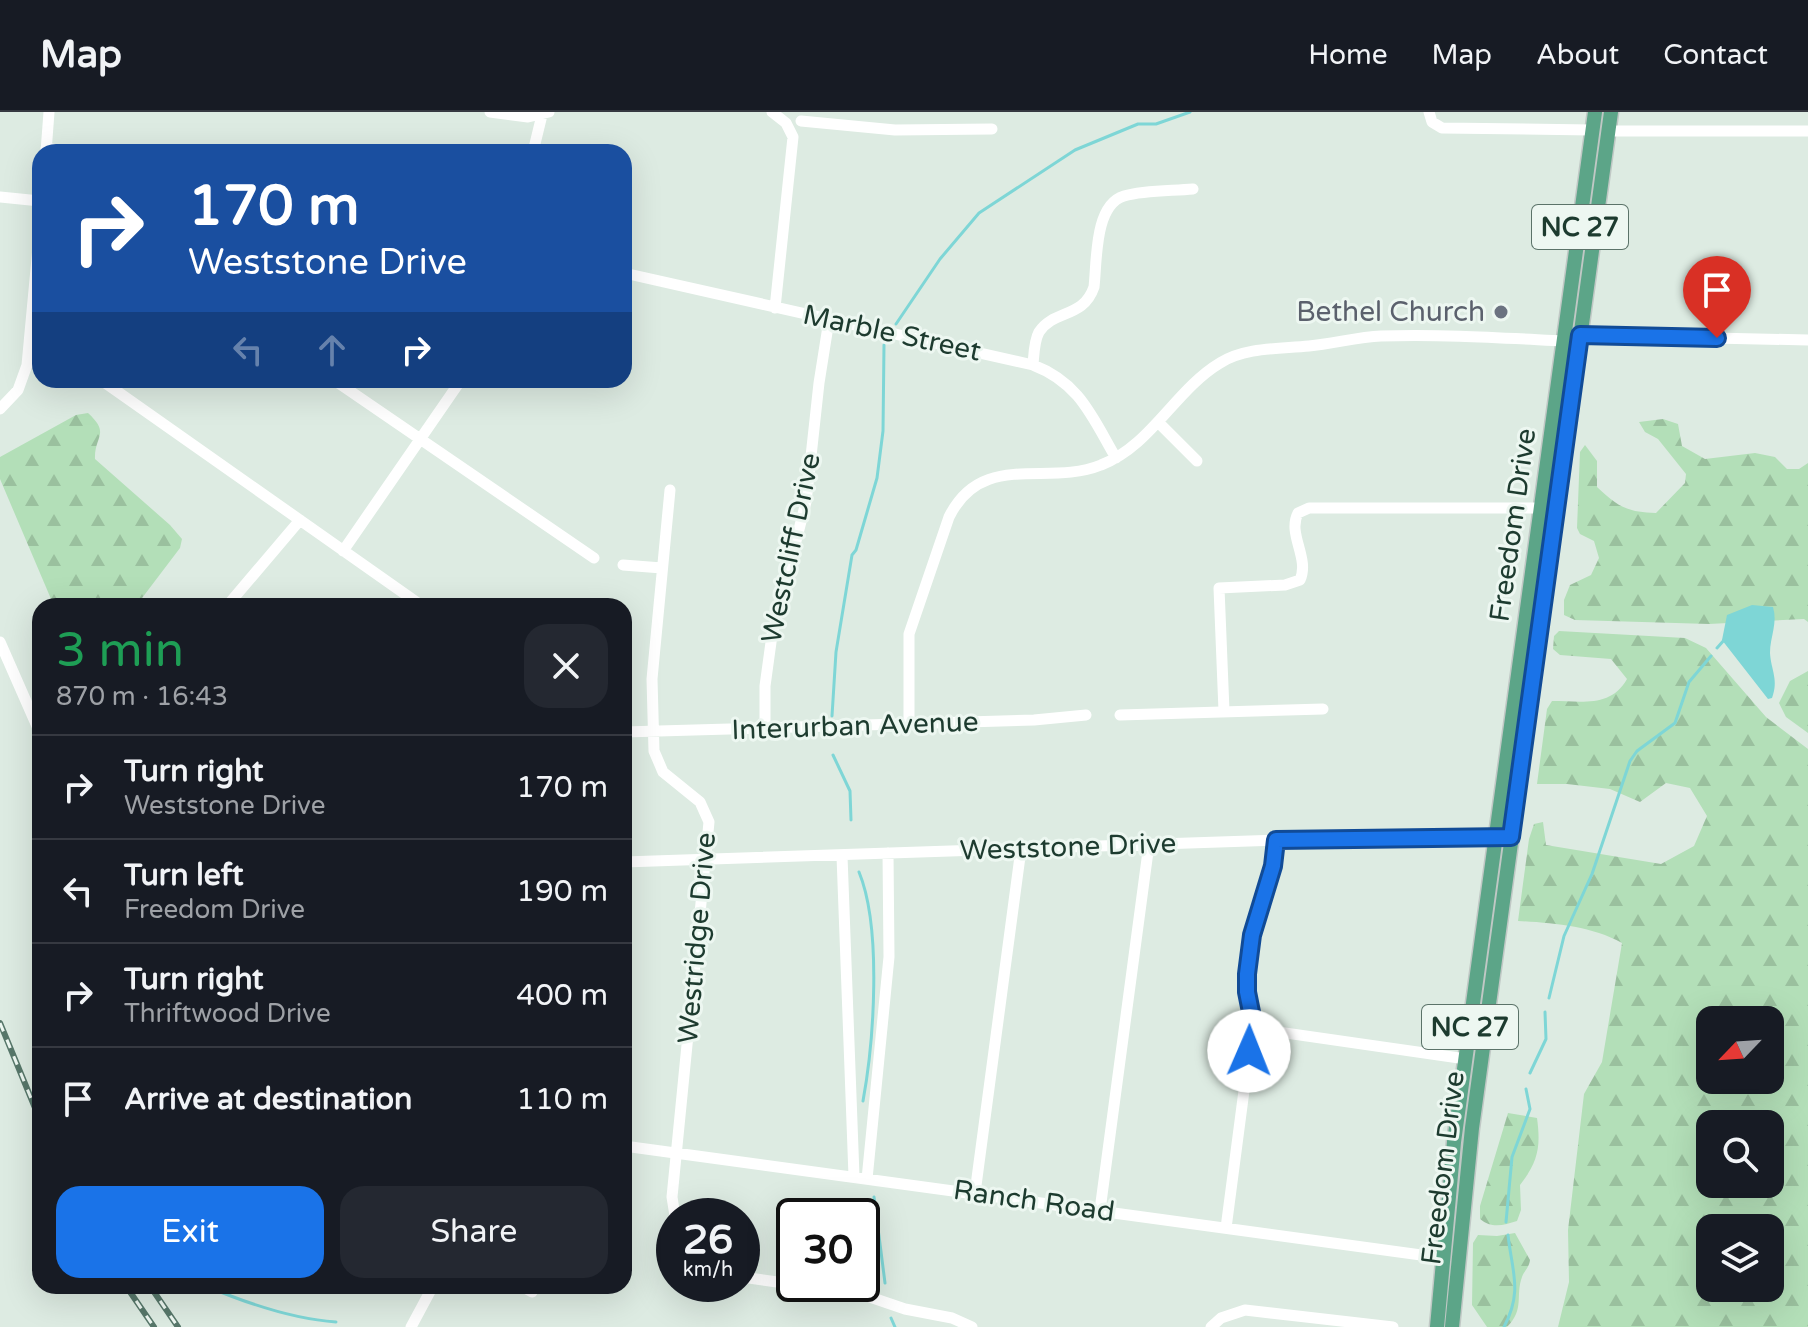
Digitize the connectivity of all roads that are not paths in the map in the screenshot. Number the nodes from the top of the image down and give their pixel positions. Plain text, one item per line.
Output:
1 (49, 112) edge
2 (490, 112) edge
3 (772, 112) edge
4 (820, 112) edge
5 (1595, 112) edge
6 (1611, 112) edge
7 (546, 114) edge
8 (1431, 117) edge
9 (801, 121) junction
10 (788, 126) junction
11 (992, 129) dead end
12 (1592, 130) junction
13 (1608, 131) junction
14 (1808, 131) edge
15 (46, 144) edge
16 (536, 144) edge
17 (1193, 189) dead end
18 (0, 197) edge
19 (32, 200) edge
20 (1583, 200) junction
21 (632, 275) edge
22 (775, 308) junction
23 (829, 320) junction
24 (1580, 335) junction
25 (1808, 340) edge
26 (1564, 341) junction
27 (32, 347) edge
28 (1033, 365) junction
29 (112, 388) edge
30 (346, 388) edge
31 (456, 388) edge
32 (0, 409) edge
33 (1158, 422) junction
34 (422, 439) junction
35 (1116, 458) junction
36 (1197, 461) dead end
37 (670, 490) dead end
38 (1558, 495) junction
39 (1542, 508) junction
40 (300, 520) junction
41 (343, 551) junction
42 (594, 558) dead end
43 (623, 565) dead end
44 (662, 568) junction
45 (234, 598) edge
46 (411, 598) edge
47 (0, 642) edge
48 (1323, 709) dead end
49 (1224, 711) junction
50 (32, 715) edge
51 (1086, 715) dead end
52 (1120, 715) dead end
53 (909, 724) junction
54 (765, 729) junction
55 (632, 732) edge
56 (652, 733) junction
57 (1504, 837) junction
58 (1276, 840) junction
59 (1149, 844) junction
60 (1021, 849) junction
61 (888, 853) junction
62 (842, 856) junction
63 (705, 859) junction
64 (632, 862) edge
65 (1253, 1022) junction
66 (1466, 1059) junction
67 (632, 1147) edge
68 (676, 1153) junction
69 (860, 1177) junction
70 (975, 1193) junction
71 (672, 1198) edge
72 (1100, 1210) junction
73 (1226, 1228) junction
74 (1443, 1258) junction
75 (760, 1280) edge
76 (429, 1294) edge
77 (411, 1327) edge
78 (972, 1327) edge
79 (1211, 1327) edge
80 (1393, 1327) edge
81 (1437, 1327) edge
82 (1452, 1327) edge

1 - 15 street
2 - 7 street
3 - 10 street
4 - 9 street
5 - 12 main road, Freedom Drive / NC 27
6 - 13 main road, Freedom Drive / NC 27
7 - 16 street
8 - 12 street
9 - 10 street
9 - 11 street
10 - 22 street
12 - 20 main road, Freedom Drive / NC 27
13 - 14 street
13 - 24 main road, Freedom Drive / NC 27
17 - 28 street
18 - 19 street
20 - 24 main road
20 - 26 main road, Freedom Drive / NC 27
21 - 22 street, Marble Street
22 - 23 street, Marble Street
23 - 28 street, Marble Street
23 - 54 street, Westcliff Drive
24 - 25 street
24 - 38 main road, Freedom Drive / NC 27
26 - 33 street
26 - 38 main road
26 - 39 main road, Freedom Drive / NC 27
27 - 32 street
28 - 35 street, Marble Street
29 - 40 street
30 - 34 street
31 - 34 street
33 - 35 street
33 - 36 street
34 - 41 street
34 - 42 street
35 - 53 street
37 - 44 street, Westridge Drive
38 - 57 main road, Freedom Drive / NC 27
39 - 49 street
39 - 57 main road, Freedom Drive / NC 27
40 - 41 street
40 - 45 street
41 - 46 street
43 - 44 street
44 - 56 street, Westridge Drive
47 - 50 street
48 - 49 street
49 - 52 street
51 - 53 street, Interurban Avenue
53 - 54 street, Interurban Avenue
54 - 56 street, Interurban Avenue
55 - 56 street, Interurban Avenue
56 - 63 street, Westridge Drive
57 - 58 street, Weststone Drive
57 - 66 main road, Freedom Drive / NC 27
57 - 82 main road, Freedom Drive / NC 27
58 - 59 street, Weststone Drive
58 - 65 street
59 - 60 street, Weststone Drive
59 - 72 street
60 - 61 street, Weststone Drive
60 - 70 street
61 - 62 street, Weststone Drive
61 - 69 street
62 - 63 street, Weststone Drive
62 - 69 street
63 - 64 street, Weststone Drive
63 - 68 street, Westridge Drive
65 - 66 street
65 - 73 street
66 - 74 main road, Freedom Drive / NC 27
67 - 68 street, Ranch Road
68 - 69 street, Ranch Road
68 - 71 street, Westridge Drive
69 - 70 street, Ranch Road
70 - 72 street, Ranch Road
72 - 73 street, Ranch Road
73 - 74 street, Ranch Road
74 - 81 main road, Freedom Drive / NC 27
75 - 78 street
76 - 77 street
79 - 80 street

